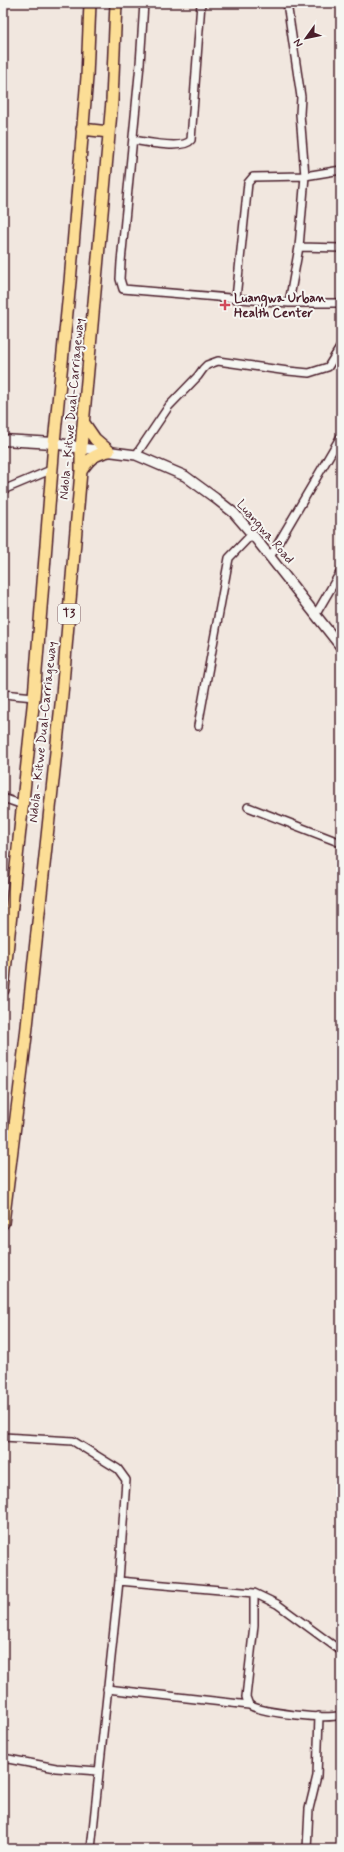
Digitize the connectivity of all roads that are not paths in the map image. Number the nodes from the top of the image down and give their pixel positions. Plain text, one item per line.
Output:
1 (90, 3) edge
2 (116, 3) edge
3 (144, 3) edge
4 (201, 3) edge
5 (287, 3) edge
6 (82, 129) junction
7 (109, 132) junction
8 (133, 140) junction
9 (341, 170) edge
10 (304, 176) junction
11 (299, 247) junction
12 (341, 248) edge
13 (236, 298) junction
14 (289, 302) junction
15 (341, 303) edge
16 (341, 346) edge
17 (84, 423) junction
18 (341, 436) edge
19 (3, 440) edge
20 (54, 443) junction
21 (81, 448) junction
22 (109, 451) junction
23 (136, 455) junction
24 (53, 469) junction
25 (81, 471) junction
26 (3, 490) edge
27 (252, 534) junction
28 (270, 557) junction
29 (341, 571) edge
30 (316, 614) junction
31 (341, 647) edge
32 (3, 694) edge
33 (34, 697) junction
34 (198, 726) dead end
35 (3, 798) edge
36 (23, 805) junction
37 (248, 807) dead end
38 (341, 843) edge
39 (6, 934) edge
40 (3, 990) edge
41 (3, 1223) edge
42 (3, 1437) edge
43 (119, 1580) junction
44 (254, 1593) junction
45 (341, 1651) edge
46 (107, 1689) junction
47 (249, 1705) junction
48 (341, 1714) edge
49 (319, 1716) junction
50 (3, 1758) edge
51 (98, 1771) junction
52 (91, 1849) edge
53 (307, 1849) edge

1 - 6 highway, Ndola - Kitwe Dual-Carriageway / T3
2 - 7 highway, Ndola - Kitwe Dual-Carriageway / T3
3 - 8 street
4 - 8 street
5 - 10 street
6 - 7 highway
6 - 20 highway, Ndola - Kitwe Dual-Carriageway / T3
7 - 17 highway, Ndola - Kitwe Dual-Carriageway / T3
8 - 13 street
9 - 10 street
10 - 11 street
10 - 13 street
11 - 12 street
11 - 14 street
13 - 14 street
14 - 15 street
16 - 23 street
17 - 21 highway, Ndola - Kitwe Dual-Carriageway / T3
17 - 22 highway
18 - 28 street
19 - 20 main road, Luangwa Road
20 - 21 main road, Luangwa Road
20 - 24 highway, Ndola - Kitwe Dual-Carriageway / T3
21 - 22 street, Luangwa Road
21 - 25 highway, Ndola - Kitwe Dual-Carriageway / T3
22 - 23 street, Luangwa Road
22 - 25 highway
23 - 27 street, Luangwa Road
24 - 26 street
24 - 33 highway, Ndola - Kitwe Dual-Carriageway / T3
25 - 41 highway, Ndola - Kitwe Dual-Carriageway / T3
27 - 28 street, Luangwa Road
27 - 34 street
28 - 30 street, Luangwa Road
29 - 30 street
30 - 31 street, Luangwa Road
32 - 33 street
33 - 36 highway, Ndola - Kitwe Dual-Carriageway / T3
35 - 36 street
36 - 39 highway, Ndola - Kitwe Dual-Carriageway / T3
37 - 38 street
39 - 40 highway, Ndola - Kitwe Dual-Carriageway / T3
42 - 43 street
43 - 44 street
43 - 46 street
44 - 45 street
44 - 47 street
46 - 47 street
46 - 51 street
47 - 49 street
48 - 49 street
49 - 53 street
50 - 51 street
51 - 52 street

